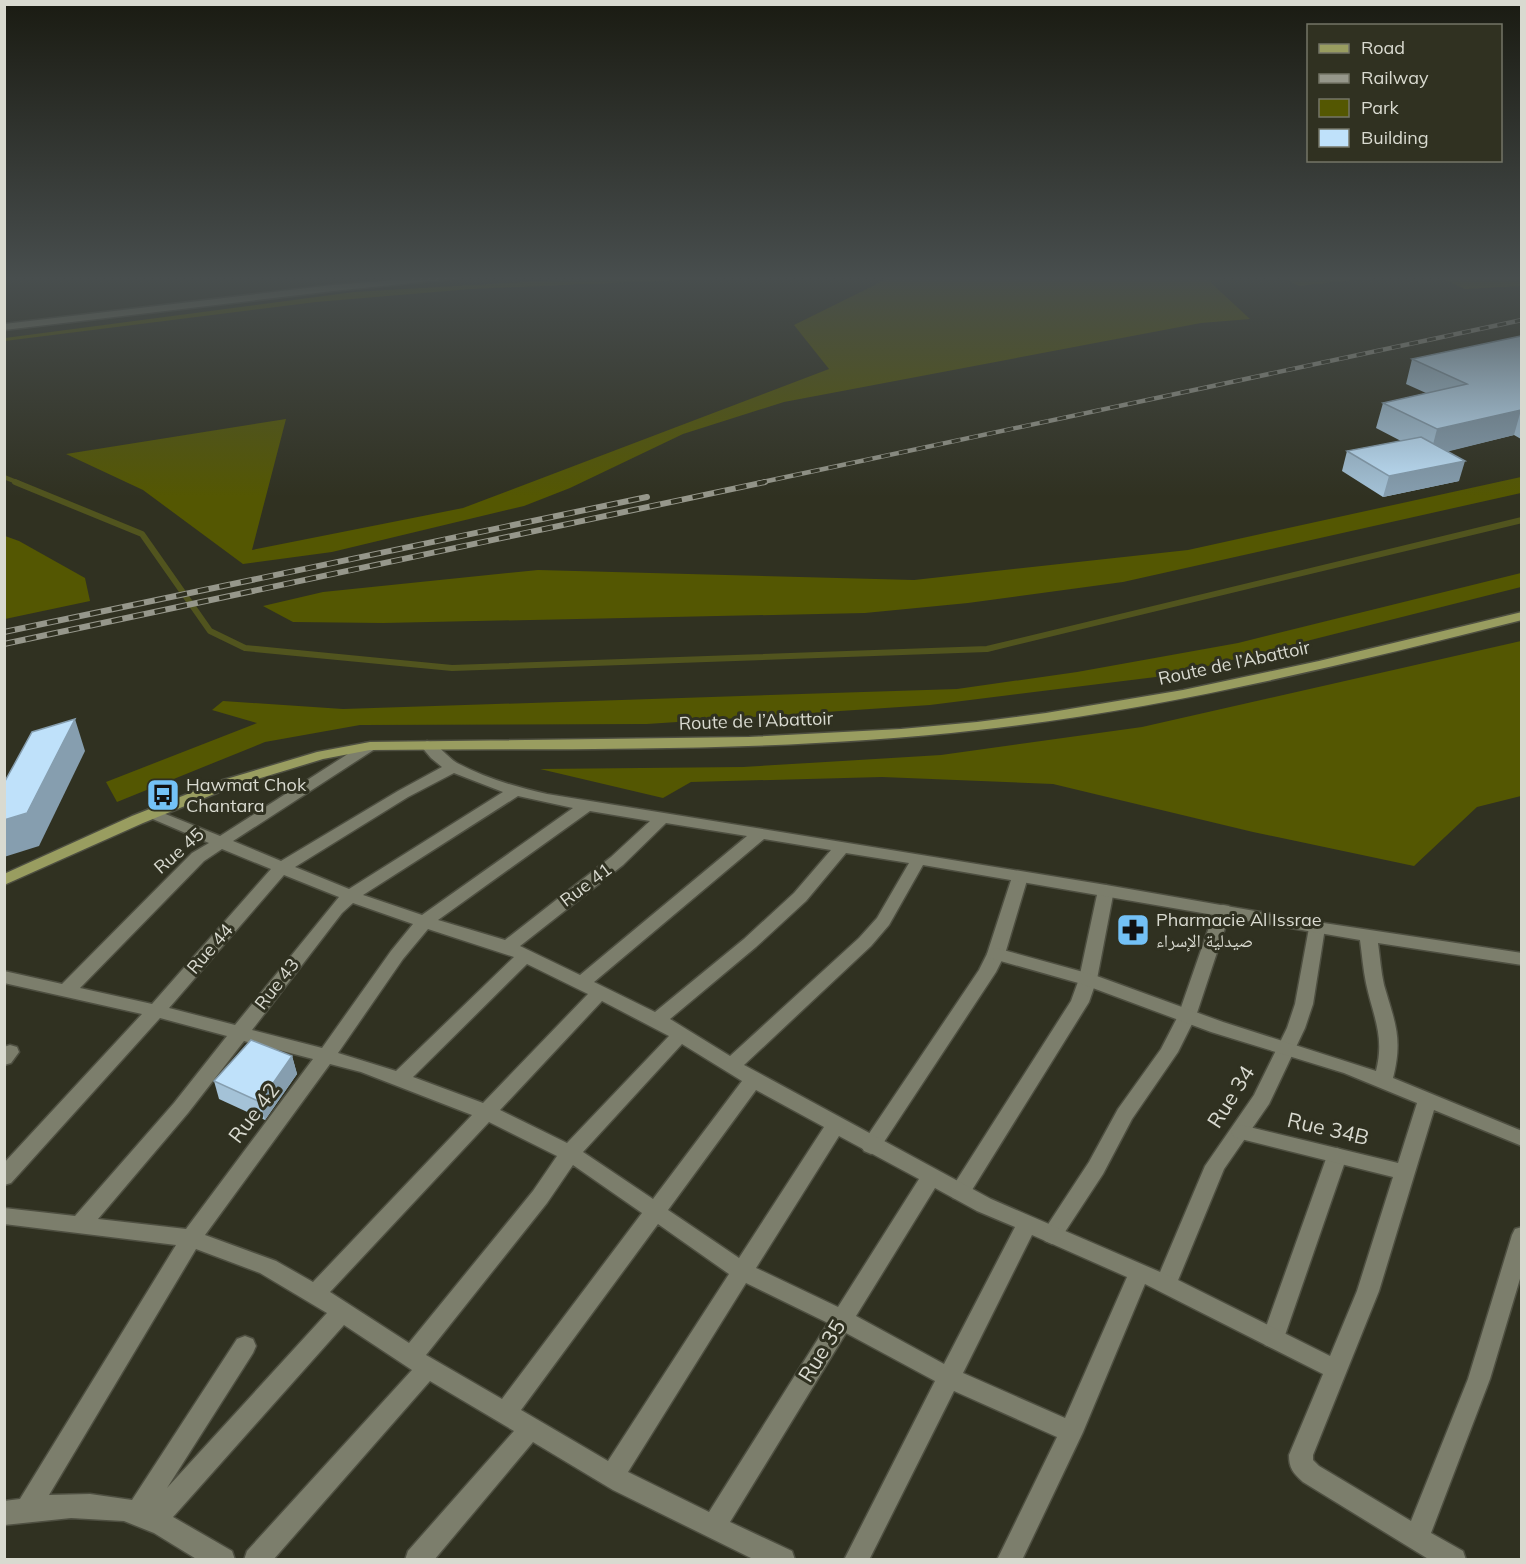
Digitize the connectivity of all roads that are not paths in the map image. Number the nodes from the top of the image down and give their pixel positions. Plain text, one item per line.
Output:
1 (1521, 616) edge
2 (427, 745) junction
3 (370, 746) junction
4 (454, 767) junction
5 (515, 791) junction
6 (586, 806) junction
7 (153, 814) junction
8 (661, 819) junction
9 (760, 834) junction
10 (220, 841) junction
11 (842, 847) junction
12 (919, 859) junction
13 (280, 868) junction
14 (1020, 877) junction
15 (4, 880) edge
16 (1107, 890) junction
17 (350, 896) junction
18 (1223, 910) junction
19 (424, 922) junction
20 (1317, 928) junction
21 (1368, 936) junction
22 (508, 947) junction
23 (996, 954) junction
24 (526, 955) junction
25 (1521, 959) edge
26 (4, 977) edge
27 (1088, 979) junction
28 (591, 987) junction
29 (66, 991) junction
30 (156, 1011) junction
31 (1187, 1016) junction
32 (657, 1020) junction
33 (240, 1032) junction
34 (680, 1035) junction
35 (1286, 1048) junction
36 (326, 1056) junction
37 (732, 1065) junction
38 (399, 1079) junction
39 (753, 1080) junction
40 (1383, 1082) junction
41 (1427, 1101) junction
42 (486, 1112) junction
43 (836, 1124) junction
44 (1241, 1132) junction
45 (1521, 1139) edge
46 (871, 1146) junction
47 (570, 1153) junction
48 (1337, 1156) junction
49 (1404, 1172) junction
50 (4, 1177) edge
51 (931, 1177) junction
52 (960, 1192) junction
53 (655, 1212) junction
54 (4, 1216) edge
55 (81, 1224) junction
56 (1027, 1224) junction
57 (1052, 1235) junction
58 (1521, 1235) edge
59 (191, 1238) junction
60 (742, 1271) junction
61 (1139, 1273) junction
62 (1166, 1284) junction
63 (315, 1294) junction
64 (342, 1312) junction
65 (841, 1319) junction
66 (1273, 1338) junction
67 (245, 1346) dead end
68 (420, 1362) junction
69 (1335, 1370) junction
70 (948, 1377) junction
71 (505, 1414) junction
72 (531, 1428) junction
73 (1071, 1432) junction
74 (612, 1476) junction
75 (16, 1511) edge
76 (145, 1517) junction
77 (714, 1526) junction
78 (1416, 1538) junction
79 (224, 1560) edge
80 (256, 1560) edge
81 (417, 1560) edge
82 (783, 1560) edge
83 (856, 1560) edge
84 (1009, 1560) edge
85 (1454, 1560) edge

1 - 2 main road, Route de l’Abattoir
2 - 3 main road, Route de l’Abattoir
2 - 4 street
3 - 7 main road, Route de l’Abattoir
3 - 10 street, Rue 45
4 - 5 street
4 - 13 street, Rue 44
5 - 6 street
5 - 17 street, Rue 43
6 - 8 street
6 - 19 street, Rue 42
7 - 10 street
7 - 15 main road, Route de l’Abattoir
8 - 9 street
8 - 22 street, Rue 41
9 - 11 street
9 - 28 street
10 - 13 street
10 - 29 street, Rue 45
11 - 12 street
11 - 32 street
12 - 14 street
12 - 37 street
13 - 17 street
13 - 30 street, Rue 44
14 - 16 street
14 - 23 street
16 - 18 street
16 - 27 street
17 - 19 street
17 - 33 street, Rue 43
18 - 20 street
18 - 31 street
19 - 22 street
19 - 36 street, Rue 42
20 - 21 street
20 - 35 street, Rue 34
21 - 25 street
21 - 40 street
22 - 24 street
23 - 27 street
23 - 46 street
24 - 28 street
24 - 38 street
26 - 29 street
27 - 31 street
27 - 52 street
28 - 32 street
28 - 42 street
29 - 30 street
30 - 33 street
30 - 50 street, Rue 44
31 - 35 street
31 - 57 street
32 - 34 street
33 - 36 street
33 - 55 street, Rue 43
34 - 37 street
34 - 47 street
35 - 40 street
35 - 44 street, Rue 34
36 - 38 street
36 - 59 street, Rue 42
37 - 39 street
38 - 42 street
39 - 43 street
39 - 53 street
40 - 41 street
41 - 45 street
41 - 49 street
42 - 47 street
42 - 63 street
43 - 46 street
43 - 60 street
44 - 48 street, Rue 34B
44 - 62 street, Rue 34
46 - 51 street
47 - 53 street
47 - 68 street
48 - 49 street, Rue 34B
48 - 66 street
49 - 69 street
51 - 52 street
51 - 65 street, Rue 35
52 - 56 street
53 - 60 street
53 - 71 street
54 - 55 street
55 - 59 street
56 - 57 street
56 - 70 street
57 - 61 street
58 - 78 street
59 - 63 street
59 - 75 street, Rue 42
60 - 65 street
60 - 74 street
61 - 62 street
61 - 73 street
62 - 66 street
63 - 64 street
64 - 68 street
64 - 76 street
65 - 70 street
65 - 77 street, Rue 35
66 - 69 street
67 - 76 street
68 - 71 street
68 - 80 street
69 - 78 street
70 - 73 street
70 - 83 street
71 - 72 street
72 - 74 street
72 - 81 street
73 - 84 street
74 - 77 street
75 - 76 street
76 - 79 street
77 - 82 street
78 - 85 street

